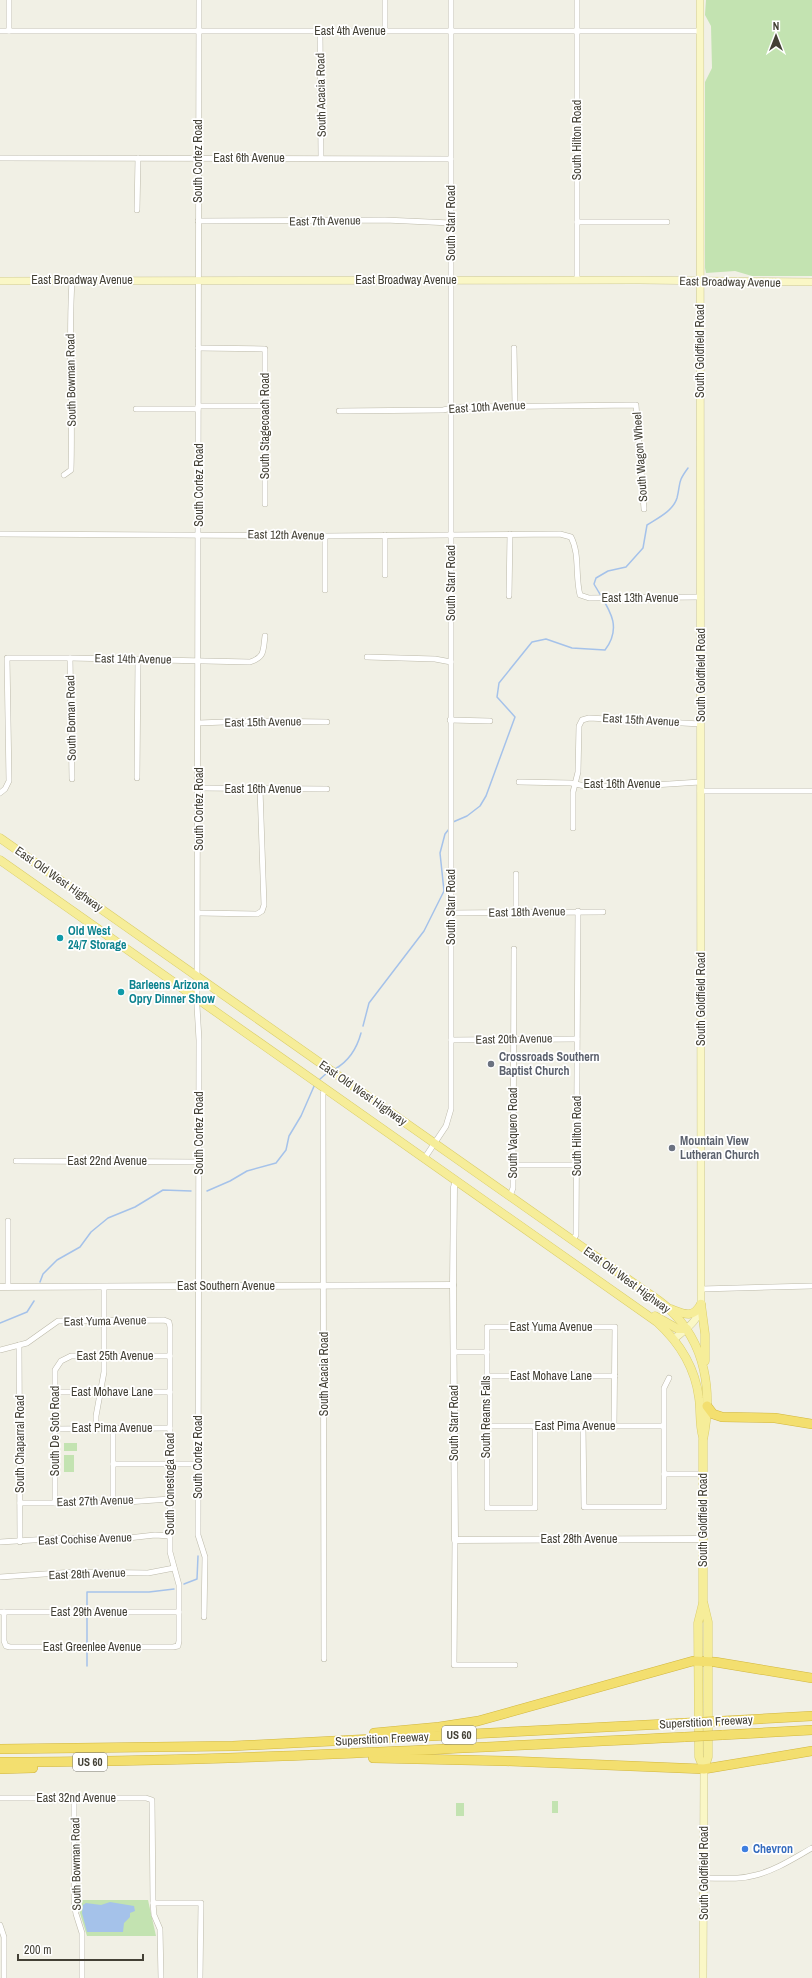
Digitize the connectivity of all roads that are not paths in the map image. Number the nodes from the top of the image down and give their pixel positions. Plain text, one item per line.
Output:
1 (9, 0) edge
2 (198, 0) edge
3 (385, 0) edge
4 (450, 0) edge
5 (577, 0) edge
6 (700, 0) edge
7 (0, 31) edge
8 (9, 31) junction
9 (198, 31) junction
10 (320, 31) junction
11 (385, 31) junction
12 (450, 31) junction
13 (577, 31) junction
14 (700, 31) junction
15 (0, 158) edge
16 (138, 158) junction
17 (198, 158) junction
18 (321, 158) junction
19 (451, 159) junction
20 (137, 210) dead end
21 (198, 221) junction
22 (577, 222) junction
23 (667, 222) dead end
24 (451, 223) junction
25 (0, 280) edge
26 (198, 280) junction
27 (451, 280) junction
28 (577, 280) junction
29 (72, 281) junction
30 (700, 281) junction
31 (812, 282) edge
32 (198, 348) junction
33 (514, 348) dead end
34 (515, 405) junction
35 (636, 405) joint
36 (266, 406) junction
37 (198, 407) junction
38 (136, 408) dead end
39 (451, 408) junction
40 (339, 411) dead end
41 (64, 475) dead end
42 (266, 504) dead end
43 (644, 509) dead end
44 (0, 534) edge
45 (198, 534) junction
46 (510, 534) junction
47 (385, 535) junction
48 (451, 535) junction
49 (326, 536) junction
50 (385, 575) dead end
51 (325, 590) dead end
52 (580, 594) joint
53 (509, 596) dead end
54 (701, 597) junction
55 (265, 636) dead end
56 (367, 657) dead end
57 (70, 658) junction
58 (138, 659) junction
59 (199, 661) junction
60 (451, 662) junction
61 (450, 720) junction
62 (490, 720) dead end
63 (327, 722) dead end
64 (199, 723) junction
65 (701, 724) junction
66 (136, 778) dead end
67 (72, 779) dead end
68 (519, 782) dead end
69 (700, 782) junction
70 (575, 784) junction
71 (199, 788) junction
72 (260, 789) junction
73 (327, 789) dead end
74 (700, 791) junction
75 (812, 791) edge
76 (0, 793) edge
77 (573, 828) dead end
78 (0, 838) edge
79 (0, 860) edge
80 (516, 874) dead end
81 (578, 911) junction
82 (450, 912) junction
83 (516, 912) junction
84 (603, 912) dead end
85 (199, 913) junction
86 (514, 949) dead end
87 (198, 978) junction
88 (198, 999) junction
89 (513, 1039) junction
90 (577, 1039) junction
91 (451, 1040) junction
92 (319, 1085) junction
93 (435, 1143) junction
94 (424, 1159) junction
95 (16, 1161) dead end
96 (199, 1162) junction
97 (514, 1165) junction
98 (577, 1165) junction
99 (456, 1181) junction
100 (510, 1196) junction
101 (8, 1221) dead end
102 (573, 1240) junction
103 (453, 1285) junction
104 (199, 1286) junction
105 (324, 1286) junction
106 (812, 1286) edge
107 (0, 1287) edge
108 (8, 1287) junction
109 (104, 1287) junction
110 (701, 1289) junction
111 (627, 1301) junction
112 (701, 1304) junction
113 (668, 1308) junction
114 (104, 1321) junction
115 (169, 1322) joint
116 (487, 1327) joint
117 (687, 1329) junction
118 (674, 1339) junction
119 (19, 1345) junction
120 (0, 1350) edge
121 (454, 1352) junction
122 (487, 1352) junction
123 (104, 1356) junction
124 (170, 1356) junction
125 (61, 1361) joint
126 (487, 1376) junction
127 (615, 1376) junction
128 (706, 1376) junction
129 (669, 1378) dead end
130 (55, 1392) junction
131 (101, 1392) junction
132 (170, 1392) junction
133 (707, 1406) junction
134 (812, 1424) edge
135 (486, 1426) junction
136 (534, 1426) junction
137 (583, 1426) junction
138 (614, 1426) junction
139 (663, 1426) junction
140 (96, 1428) junction
141 (113, 1428) junction
142 (170, 1428) junction
143 (55, 1429) junction
144 (703, 1440) junction
145 (113, 1464) junction
146 (170, 1464) junction
147 (197, 1464) junction
148 (664, 1474) junction
149 (703, 1474) junction
150 (170, 1499) junction
151 (20, 1503) junction
152 (55, 1503) junction
153 (113, 1503) junction
154 (170, 1536) junction
155 (704, 1539) junction
156 (455, 1540) junction
157 (0, 1542) edge
158 (20, 1542) junction
159 (174, 1568) junction
160 (0, 1577) edge
161 (703, 1601) junction
162 (2, 1612) edge
163 (179, 1612) junction
164 (204, 1617) dead end
165 (178, 1646) joint
166 (324, 1659) dead end
167 (698, 1662) junction
168 (708, 1662) junction
169 (515, 1665) dead end
170 (812, 1678) edge
171 (812, 1716) edge
172 (812, 1730) edge
173 (0, 1742) edge
174 (233, 1746) junction
175 (0, 1749) edge
176 (72, 1749) junction
177 (812, 1751) edge
178 (308, 1756) junction
179 (180, 1760) junction
180 (0, 1762) edge
181 (0, 1769) edge
182 (704, 1769) junction
183 (0, 1798) edge
184 (74, 1798) junction
185 (812, 1848) edge
186 (703, 1878) junction
187 (153, 1903) junction
188 (0, 1925) edge
189 (4, 1978) edge
190 (82, 1978) edge
191 (161, 1978) edge
192 (200, 1978) edge
193 (703, 1978) edge

1 - 8 street
2 - 9 street, South Cortez Road
3 - 11 street
4 - 12 street, South Starr Road
5 - 13 street, South Hilton Road
6 - 14 main road, South Goldfield Road
7 - 8 street, East 4th Avenue
8 - 9 street, East 4th Avenue
9 - 10 street, East 4th Avenue
9 - 17 street, South Cortez Road
10 - 11 street, East 4th Avenue
10 - 18 street, South Acacia Road
11 - 12 street, East 4th Avenue
12 - 13 street, East 4th Avenue
12 - 19 street, South Starr Road
13 - 14 street, East 4th Avenue
13 - 22 street, South Hilton Road
14 - 30 main road, South Goldfield Road
15 - 16 street, East 6th Avenue
16 - 17 street, East 6th Avenue
16 - 20 street
17 - 18 street, East 6th Avenue
17 - 21 street, South Cortez Road
18 - 19 street, East 6th Avenue
19 - 24 street, South Starr Road
21 - 24 street, East 7th Avenue
21 - 26 street, South Cortez Road
22 - 23 street
22 - 28 street, South Hilton Road
24 - 27 street, South Starr Road
25 - 29 main road, East Broadway Avenue
26 - 27 main road, East Broadway Avenue
26 - 29 main road, East Broadway Avenue
26 - 32 street, South Cortez Road
27 - 28 main road, East Broadway Avenue
27 - 39 street, South Starr Road
28 - 30 main road, East Broadway Avenue
29 - 41 street, South Bowman Road
30 - 31 main road, East Broadway Avenue
30 - 54 main road, South Goldfield Road
32 - 36 street, South Stagecoach Road
32 - 37 street, South Cortez Road
33 - 34 street
34 - 35 street, East 10th Avenue
34 - 39 street, East 10th Avenue
35 - 43 street, South Wagon Wheel
36 - 37 street
36 - 42 street, South Stagecoach Road
37 - 38 street
37 - 45 street, South Cortez Road
39 - 40 street, East 10th Avenue
39 - 48 street, South Starr Road
44 - 45 street, East 12th Avenue
45 - 49 street, East 12th Avenue
45 - 59 street, South Cortez Road
46 - 48 street, East 12th Avenue
46 - 52 street, East 12th Avenue
46 - 53 street
47 - 48 street, East 12th Avenue
47 - 49 street, East 12th Avenue
47 - 50 street
48 - 60 street, South Starr Road
49 - 51 street
52 - 54 street, East 13th Avenue
54 - 65 main road, South Goldfield Road
55 - 59 street, East 14th Avenue
56 - 60 street
57 - 58 street, East 14th Avenue
57 - 67 street, South Boman Road
57 - 76 street, East 14th Avenue
58 - 59 street, East 14th Avenue
58 - 66 street
59 - 64 street, South Cortez Road
60 - 61 street, South Starr Road
61 - 62 street
61 - 82 street, South Starr Road
63 - 64 street, East 15th Avenue
64 - 71 street, South Cortez Road
65 - 69 main road, South Goldfield Road
65 - 70 street, East 15th Avenue
68 - 70 street, East 16th Avenue
69 - 70 street, East 16th Avenue
69 - 74 main road, South Goldfield Road
70 - 77 street
71 - 72 street, East 16th Avenue
71 - 85 street, South Cortez Road
72 - 73 street, East 16th Avenue
72 - 85 street
74 - 75 street
74 - 110 main road, South Goldfield Road
78 - 87 main road, East Old West Highway
79 - 88 main road, East Old West Highway
80 - 83 street
81 - 83 street, East 18th Avenue
81 - 84 street, East 18th Avenue
81 - 90 street, South Hilton Road
82 - 83 street, East 18th Avenue
82 - 91 street, South Starr Road
85 - 87 street, South Cortez Road
86 - 89 street, South Vaquero Road
87 - 88 street, South Cortez Road
87 - 93 main road, East Old West Highway
88 - 92 main road, East Old West Highway
88 - 96 street, South Cortez Road
89 - 90 street, East 20th Avenue
89 - 91 street, East 20th Avenue
89 - 97 street, South Vaquero Road
90 - 98 street, South Hilton Road
91 - 93 street, South Starr Road
92 - 94 main road, East Old West Highway
92 - 105 street, South Acacia Road
93 - 94 street, South Starr Road
93 - 100 main road, East Old West Highway
94 - 99 main road, East Old West Highway
95 - 96 street, East 22nd Avenue
96 - 104 street, South Cortez Road
97 - 98 street
97 - 100 street, South Vaquero Road
98 - 102 street, South Hilton Road
99 - 103 street, South Starr Road
99 - 111 main road, East Old West Highway
100 - 102 main road, East Old West Highway
101 - 108 street
102 - 113 main road, East Old West Highway
103 - 105 street, East Southern Avenue
103 - 121 street, South Starr Road
104 - 105 street, East Southern Avenue
104 - 109 street, East Southern Avenue
104 - 147 street, South Cortez Road
105 - 166 street, South Acacia Road
106 - 110 street
107 - 108 street, East Southern Avenue
108 - 109 street, East Southern Avenue
109 - 114 street
110 - 112 main road, South Goldfield Road
111 - 117 main road
111 - 118 main road, East Old West Highway
112 - 113 main road
112 - 117 main road, South Goldfield Road
112 - 128 main road
113 - 117 main road, East Old West Highway
114 - 115 street, East Yuma Avenue
114 - 119 street, East Yuma Avenue
114 - 123 street
115 - 124 street, South Conestoga Road
116 - 122 street, South Reams Falls
116 - 127 street, East Yuma Avenue
117 - 118 main road, South Goldfield Road
117 - 128 main road, East Old West Highway
118 - 144 main road, East Old West Highway
119 - 120 street, East Yuma Avenue
119 - 151 street, South Chaparral Road
121 - 122 street
121 - 156 street, South Starr Road
122 - 126 street, South Reams Falls
123 - 124 street, East 25th Avenue
123 - 125 street, East 25th Avenue
123 - 131 street
124 - 132 street, South Conestoga Road
125 - 130 street, South De Soto Road
126 - 127 street, East Mohave Lane
126 - 135 street, South Reams Falls
127 - 138 street
128 - 133 main road, East Old West Highway
129 - 139 street
130 - 131 street, East Mohave Lane
130 - 143 street, South De Soto Road
131 - 132 street, East Mohave Lane
131 - 140 street
132 - 142 street, South Conestoga Road
133 - 134 highway
133 - 144 main road, East Old West Highway
135 - 136 street, East Pima Avenue
135 - 136 street, South Reams Falls
136 - 137 street, East Pima Avenue
137 - 138 street, East Pima Avenue
137 - 148 street
138 - 139 street, East Pima Avenue
139 - 148 street
140 - 141 street, East Pima Avenue
140 - 143 street, East Pima Avenue
141 - 142 street, East Pima Avenue
141 - 145 street
142 - 146 street, South Conestoga Road
143 - 152 street, South De Soto Road
144 - 149 main road, South Goldfield Road
145 - 146 street
145 - 153 street
146 - 147 street
146 - 150 street, South Conestoga Road
147 - 164 street, South Cortez Road
148 - 149 street
149 - 155 main road, South Goldfield Road
150 - 153 street, East 27th Avenue
150 - 154 street, South Conestoga Road
151 - 152 street, East 27th Avenue
151 - 158 street, South Chaparral Road
152 - 153 street, East 27th Avenue
154 - 158 street, East Cochise Avenue
154 - 159 street, South Conestoga Road
155 - 156 street, East 28th Avenue
155 - 161 main road, South Goldfield Road
156 - 169 street, South Starr Road
157 - 158 street, East Cochise Avenue
159 - 160 street, East 28th Avenue
159 - 163 street, South Conestoga Road
161 - 167 main road, South Goldfield Road
161 - 168 main road, South Goldfield Road
162 - 163 street, East 29th Avenue
162 - 165 street, East Greenlee Avenue
163 - 165 street, South Conestoga Road
167 - 168 highway
167 - 174 highway
167 - 182 main road, South Goldfield Road
168 - 170 highway
168 - 182 main road, South Goldfield Road
171 - 174 highway, Superstition Freeway / US 60, bridge
172 - 178 highway, Superstition Freeway / US 60, bridge
173 - 176 highway
174 - 176 highway, Superstition Freeway / US 60
175 - 176 highway, Superstition Freeway / US 60
177 - 182 highway
178 - 179 highway, Superstition Freeway / US 60
178 - 182 highway
179 - 180 highway, Superstition Freeway / US 60
179 - 181 highway
182 - 186 main road, South Goldfield Road
183 - 184 street, East 32nd Avenue
184 - 187 street, East 32nd Avenue
184 - 190 street, South Bowman Road
185 - 186 street
186 - 193 main road, South Goldfield Road
187 - 191 street
187 - 192 street
188 - 189 street

